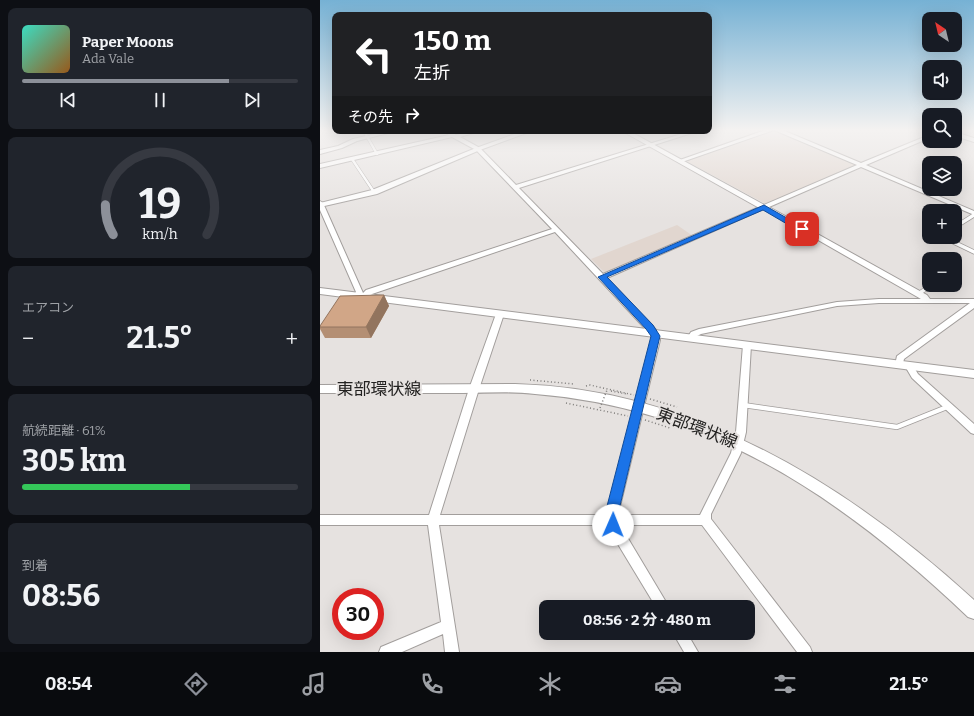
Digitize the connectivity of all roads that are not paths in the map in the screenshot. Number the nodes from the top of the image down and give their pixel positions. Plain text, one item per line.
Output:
1 (350, 159) edge
2 (352, 159) edge
3 (453, 159) edge
4 (488, 159) edge
5 (604, 159) edge
6 (677, 159) edge
7 (685, 159) edge
8 (848, 159) edge
9 (875, 159) edge
10 (680, 161) junction
11 (862, 165) junction
12 (320, 166) edge
13 (515, 187) junction
14 (374, 192) junction
15 (321, 204) edge
16 (764, 207) junction
17 (974, 214) edge
18 (962, 222) edge
19 (556, 230) junction
20 (957, 244) edge
21 (974, 252) edge
22 (602, 277) junction
23 (320, 291) edge
24 (922, 291) edge
25 (918, 294) junction
26 (360, 296) junction
27 (927, 300) junction
28 (974, 301) edge
29 (974, 304) edge
30 (500, 314) junction
31 (655, 334) junction
32 (691, 338) junction
33 (747, 345) junction
34 (904, 365) junction
35 (974, 374) edge
36 (320, 389) edge
37 (474, 389) junction
38 (742, 405) junction
39 (639, 407) junction
40 (947, 407) junction
41 (974, 430) edge
42 (739, 443) junction
43 (320, 520) edge
44 (433, 520) junction
45 (612, 520) junction
46 (705, 520) junction
47 (659, 600) edge
48 (974, 611) edge
49 (447, 626) junction
50 (684, 640) edge
51 (386, 652) edge
52 (452, 652) edge
53 (691, 652) edge
54 (805, 652) edge

1 - 12 street
2 - 14 lane
3 - 14 street
4 - 13 street
5 - 13 street
6 - 10 street
7 - 10 street
8 - 11 street
9 - 11 street
10 - 16 street
11 - 16 street
11 - 17 street
13 - 19 street
14 - 15 street
15 - 26 street
16 - 22 street
16 - 25 street
17 - 18 lane
19 - 22 street
19 - 26 street
20 - 21 lane
22 - 31 street
23 - 26 street
24 - 25 lane
25 - 27 street
26 - 30 street
27 - 28 street
27 - 32 street
29 - 34 street
30 - 31 street
30 - 37 street
31 - 32 street
31 - 39 street
32 - 33 street
33 - 34 street
33 - 38 street
34 - 35 street
34 - 40 street
36 - 37 street, 東部環状線
37 - 39 street, 東部環状線
37 - 44 street
38 - 40 lane
38 - 42 street
39 - 42 street, 東部環状線
39 - 45 street
40 - 41 street
42 - 46 street
42 - 48 street, 東部環状線
43 - 44 street
44 - 45 street
44 - 49 street
45 - 46 street
45 - 47 street
46 - 54 street
49 - 51 street
49 - 52 street
50 - 53 street

